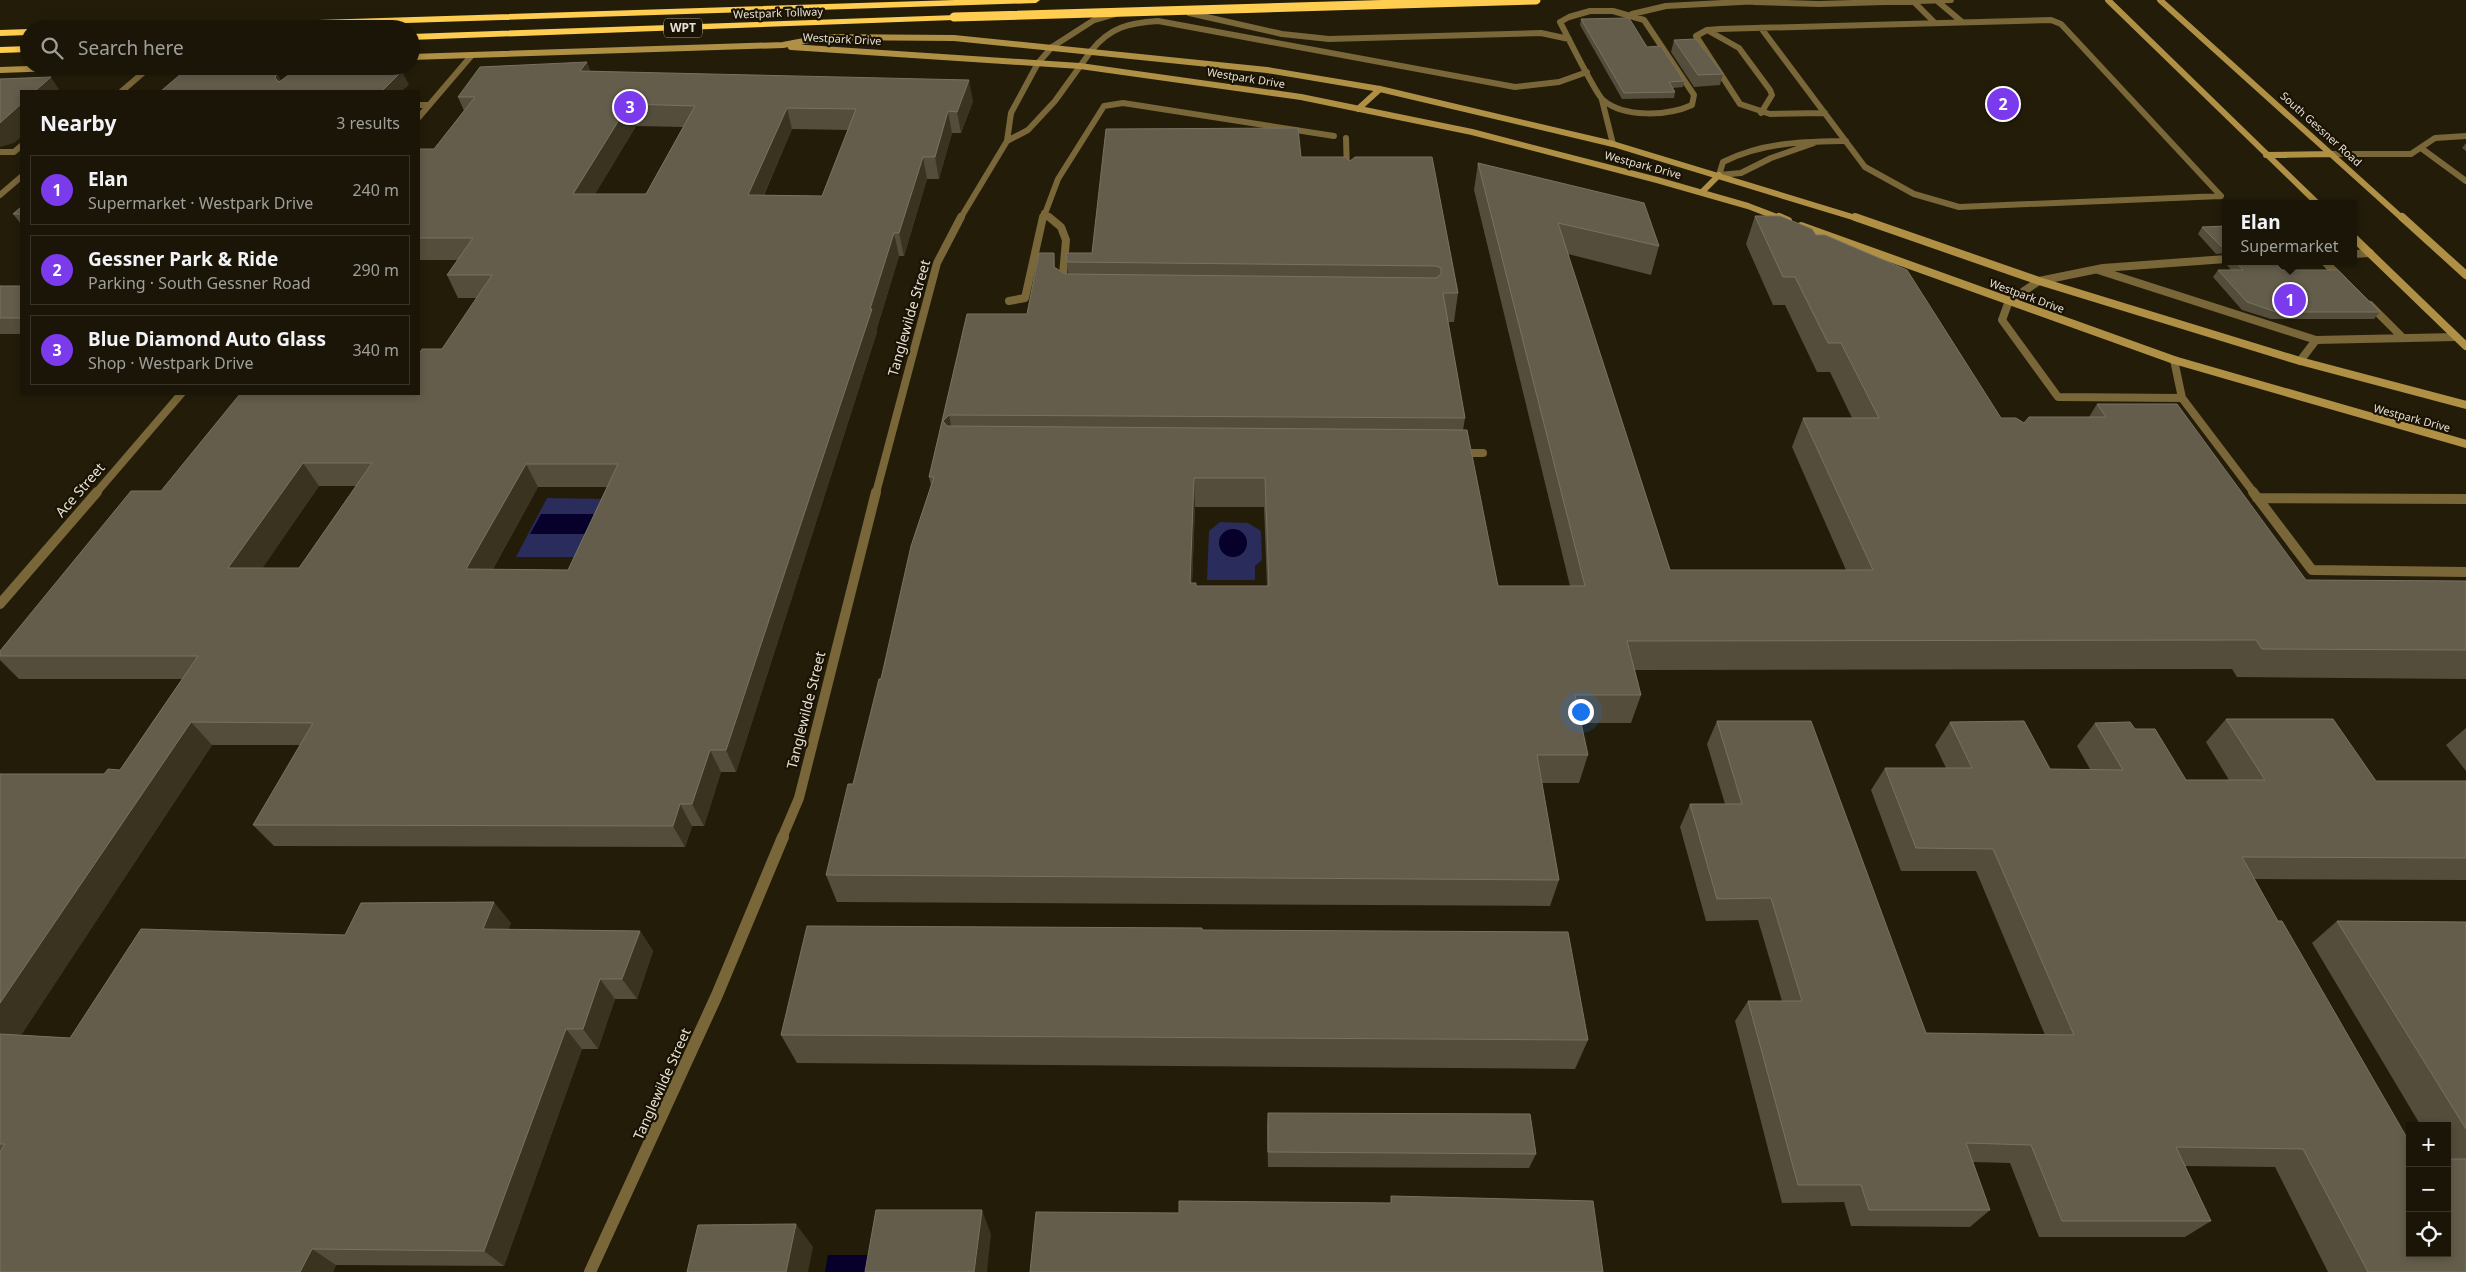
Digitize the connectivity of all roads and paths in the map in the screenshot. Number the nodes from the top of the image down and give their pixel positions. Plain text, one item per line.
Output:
1 (1036, 0) edge
2 (1536, 0) edge
3 (1774, 0) edge
4 (1912, 0) edge
5 (1937, 0) edge
6 (1951, 0) edge
7 (2108, 0) edge
8 (2160, 0) edge
9 (655, 2) dead end
10 (1754, 2) junction
11 (1632, 14) junction
12 (463, 18) junction
13 (401, 20) edge
14 (1961, 21) junction
15 (1934, 22) junction
16 (1761, 28) junction
17 (1707, 30) junction
18 (20, 32) edge
19 (0, 33) edge
20 (420, 37) edge
21 (1569, 40) junction
22 (783, 45) junction
23 (1052, 47) junction
24 (20, 49) edge
25 (0, 50) edge
26 (1091, 51) junction
27 (472, 55) junction
28 (420, 57) edge
29 (1038, 63) junction
30 (1080, 66) junction
31 (20, 69) edge
32 (0, 70) edge
33 (1587, 72) junction
34 (141, 75) edge
35 (302, 75) edge
36 (381, 75) edge
37 (366, 82) edge
38 (304, 83) edge
39 (1380, 88) junction
40 (123, 90) edge
41 (1602, 100) junction
42 (420, 105) edge
43 (429, 105) junction
44 (1358, 109) junction
45 (1760, 113) junction
46 (1824, 113) junction
47 (420, 116) edge
48 (1334, 136) dead end
49 (2466, 136) edge
50 (1346, 138) dead end
51 (1007, 141) junction
52 (1846, 141) junction
53 (1814, 143) junction
54 (1613, 144) junction
55 (20, 147) edge
56 (2422, 148) junction
57 (0, 152) edge
58 (2331, 154) junction
59 (2266, 155) junction
60 (1719, 175) junction
61 (20, 178) edge
62 (2466, 181) edge
63 (1348, 183) edge
64 (1702, 192) junction
65 (0, 195) edge
66 (2314, 200) edge
67 (1044, 213) junction
68 (2357, 241) edge
69 (2370, 253) junction
70 (2357, 254) edge
71 (2222, 259) edge
72 (2328, 265) edge
73 (2096, 270) junction
74 (2465, 273) edge
75 (2039, 281) junction
76 (2353, 289) edge
77 (1068, 296) edge
78 (2360, 296) edge
79 (1009, 301) dead end
80 (2009, 301) junction
81 (2456, 337) junction
82 (2403, 338) junction
83 (2316, 340) junction
84 (2466, 346) edge
85 (2174, 360) junction
86 (2300, 361) junction
87 (180, 395) edge
88 (2182, 398) junction
89 (2466, 405) edge
90 (2466, 444) edge
91 (1454, 452) edge
92 (1484, 453) dead end
93 (2257, 498) junction
94 (2466, 499) edge
95 (2466, 572) edge
96 (0, 604) edge
97 (590, 1272) edge

1 - 12 highway, Westpark Tollway / WPT
2 - 20 highway, Westpark Tollway / WPT, bridge
3 - 10 street
4 - 5 street
4 - 10 street
4 - 15 street
5 - 6 street
5 - 14 street
7 - 59 main road
8 - 58 main road, South Gessner Road
9 - 12 highway
10 - 11 street
11 - 21 street
11 - 41 street
12 - 13 highway, Westpark Tollway / WPT
14 - 15 street
14 - 52 street
15 - 16 street
16 - 17 street
16 - 46 street
17 - 45 street
17 - 45 street
18 - 19 highway
21 - 23 street, Tanglewilde Street
21 - 33 street
22 - 23 main road, Westpark Drive
22 - 27 main road, Westpark Drive
22 - 29 main road, Westpark Drive
23 - 26 main road, Westpark Drive
23 - 29 street, Tanglewilde Street
24 - 25 highway
26 - 30 street, Tanglewilde Street
26 - 33 street, Tanglewilde Street
26 - 39 main road, Westpark Drive
27 - 28 main road, Westpark Drive
27 - 43 street
29 - 30 main road, Westpark Drive
29 - 51 street, Tanglewilde Street
30 - 44 main road, Westpark Drive
30 - 51 street, Tanglewilde Street
31 - 32 main road
33 - 41 street
34 - 40 street
35 - 38 street
36 - 37 street
39 - 44 main road
39 - 54 main road, Westpark Drive
41 - 54 street
42 - 43 street
43 - 47 street
44 - 64 main road, Westpark Drive
45 - 46 street
46 - 52 street
48 - 67 street
49 - 56 street
50 - 63 street
51 - 97 street, Tanglewilde Street
52 - 53 street
53 - 60 street
53 - 60 street
54 - 60 main road, Westpark Drive
55 - 57 street
56 - 58 street
56 - 62 street
58 - 59 main road
58 - 74 main road, South Gessner Road
59 - 66 main road
60 - 64 main road
60 - 75 main road, Westpark Drive
61 - 65 street
64 - 80 main road, Westpark Drive
67 - 77 street
67 - 79 street
68 - 69 main road
69 - 70 street
69 - 81 main road
71 - 73 street
72 - 76 street
73 - 75 street
73 - 83 street
75 - 80 street
75 - 86 main road, Westpark Drive
78 - 82 street
80 - 85 main road, Westpark Drive
80 - 88 street
81 - 82 street
81 - 84 main road
82 - 83 street
83 - 86 street
85 - 88 street
85 - 90 main road, Westpark Drive
86 - 89 main road, Westpark Drive
87 - 96 street, Ace Street
88 - 93 street
91 - 92 street
93 - 94 street
93 - 95 street

